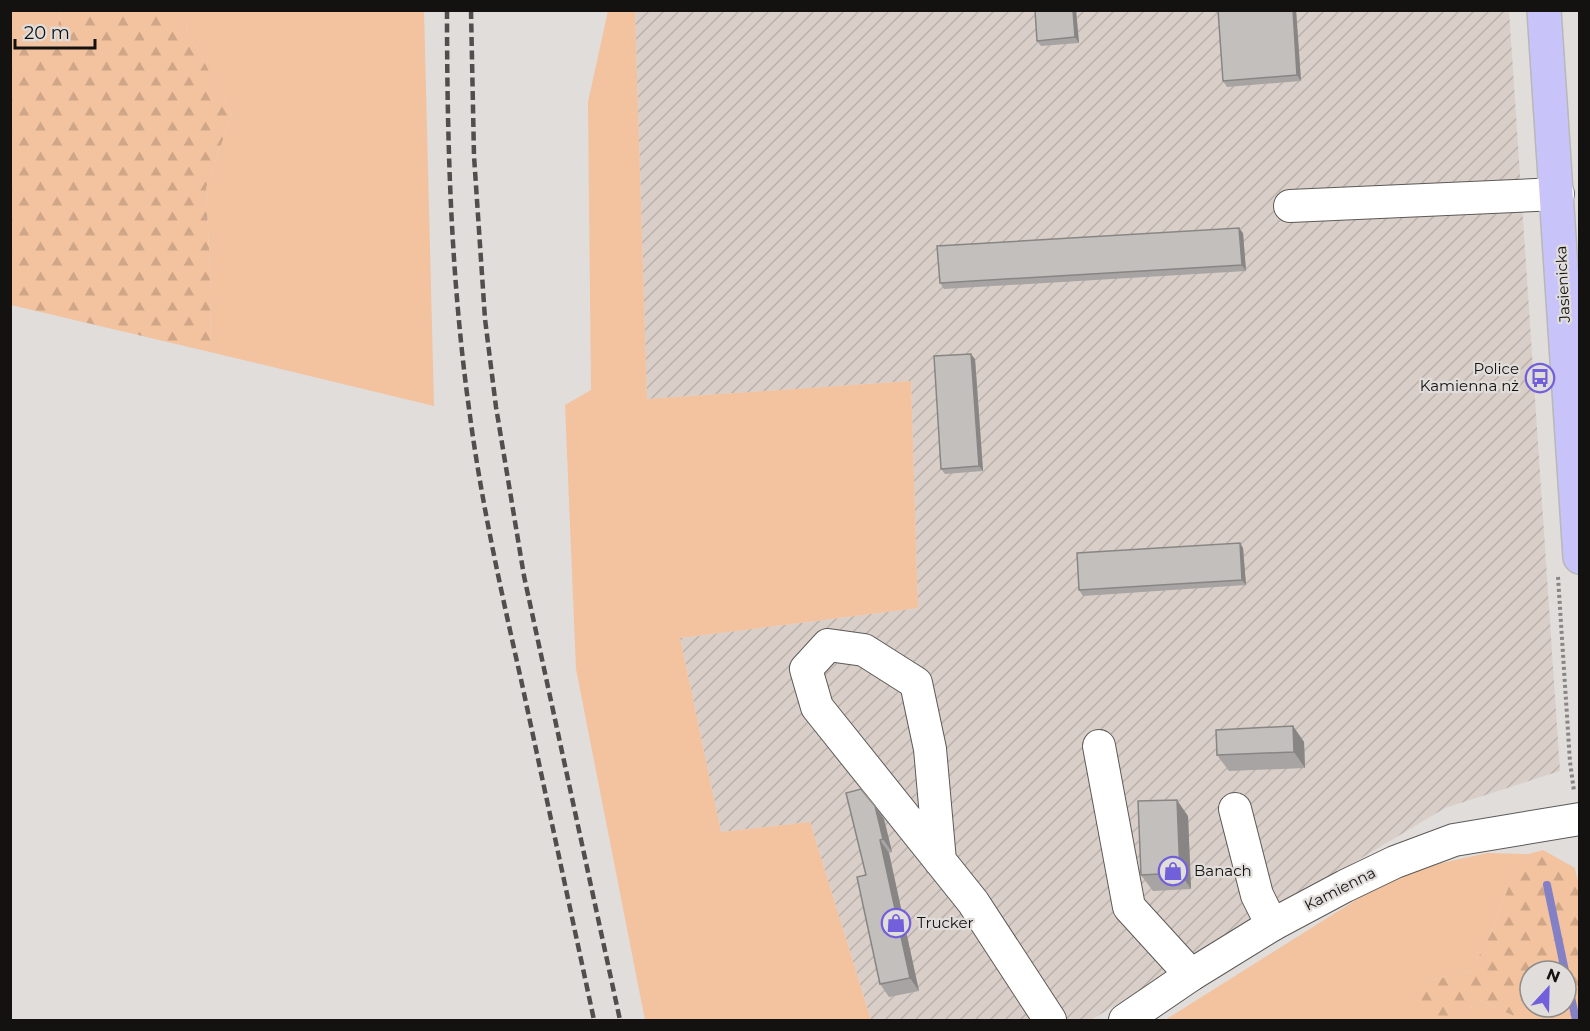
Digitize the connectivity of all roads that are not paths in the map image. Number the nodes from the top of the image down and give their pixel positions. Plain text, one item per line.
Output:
1 (1544, 10) edge
2 (1558, 194) junction
3 (1290, 206) dead end
4 (1580, 557) edge
5 (1099, 746) dead end
6 (1235, 809) dead end
7 (1580, 819) edge
8 (940, 861) junction
9 (1272, 925) junction
10 (1191, 975) junction
11 (1050, 1020) edge
12 (1125, 1020) edge

1 - 2 main road, Jasienicka
2 - 3 street
2 - 4 main road, Jasienicka
5 - 10 street
6 - 9 street
7 - 9 street, Kamienna
8 - 8 street
8 - 11 street
9 - 10 street, Kamienna
10 - 12 street, Kamienna

